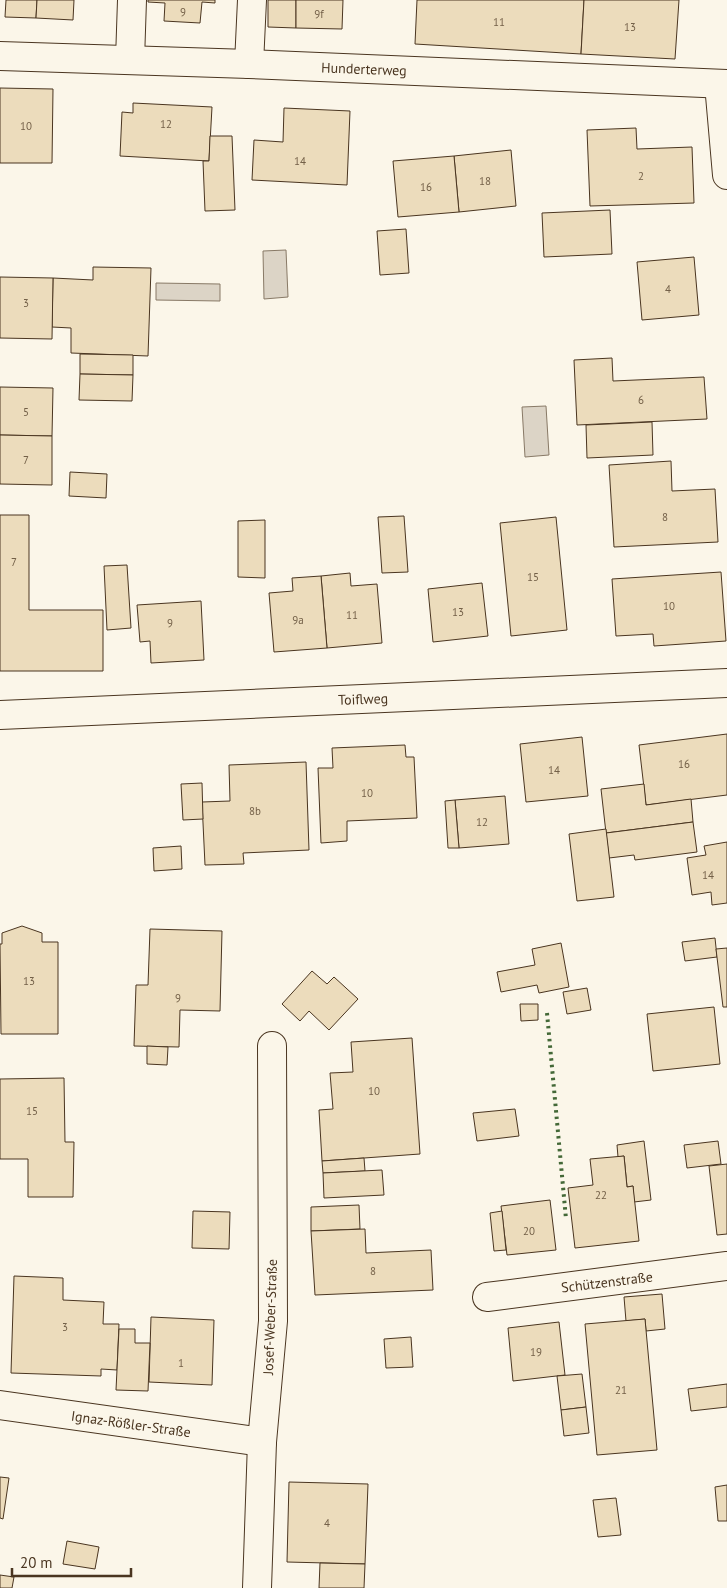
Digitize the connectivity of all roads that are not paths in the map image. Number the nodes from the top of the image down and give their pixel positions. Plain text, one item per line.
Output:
1 (132, 0) edge
2 (252, 0) edge
3 (0, 56) edge
4 (130, 60) junction
5 (249, 64) junction
6 (723, 84) edge
7 (727, 175) edge
8 (727, 683) edge
9 (0, 715) edge
10 (272, 1046) dead end
11 (727, 1266) edge
12 (487, 1297) dead end
13 (0, 1405) edge
14 (262, 1442) junction
15 (256, 1588) edge

1 - 4 street
2 - 5 street
3 - 4 street, Hunderterweg
4 - 5 street, Hunderterweg
5 - 6 street, Hunderterweg
6 - 7 street
8 - 9 street, Toiflweg
10 - 14 street, Josef-Weber-Straße
11 - 12 street, Schützenstraße
13 - 14 street, Ignaz-Rößler-Straße
14 - 15 street, Josef-Weber-Straße

